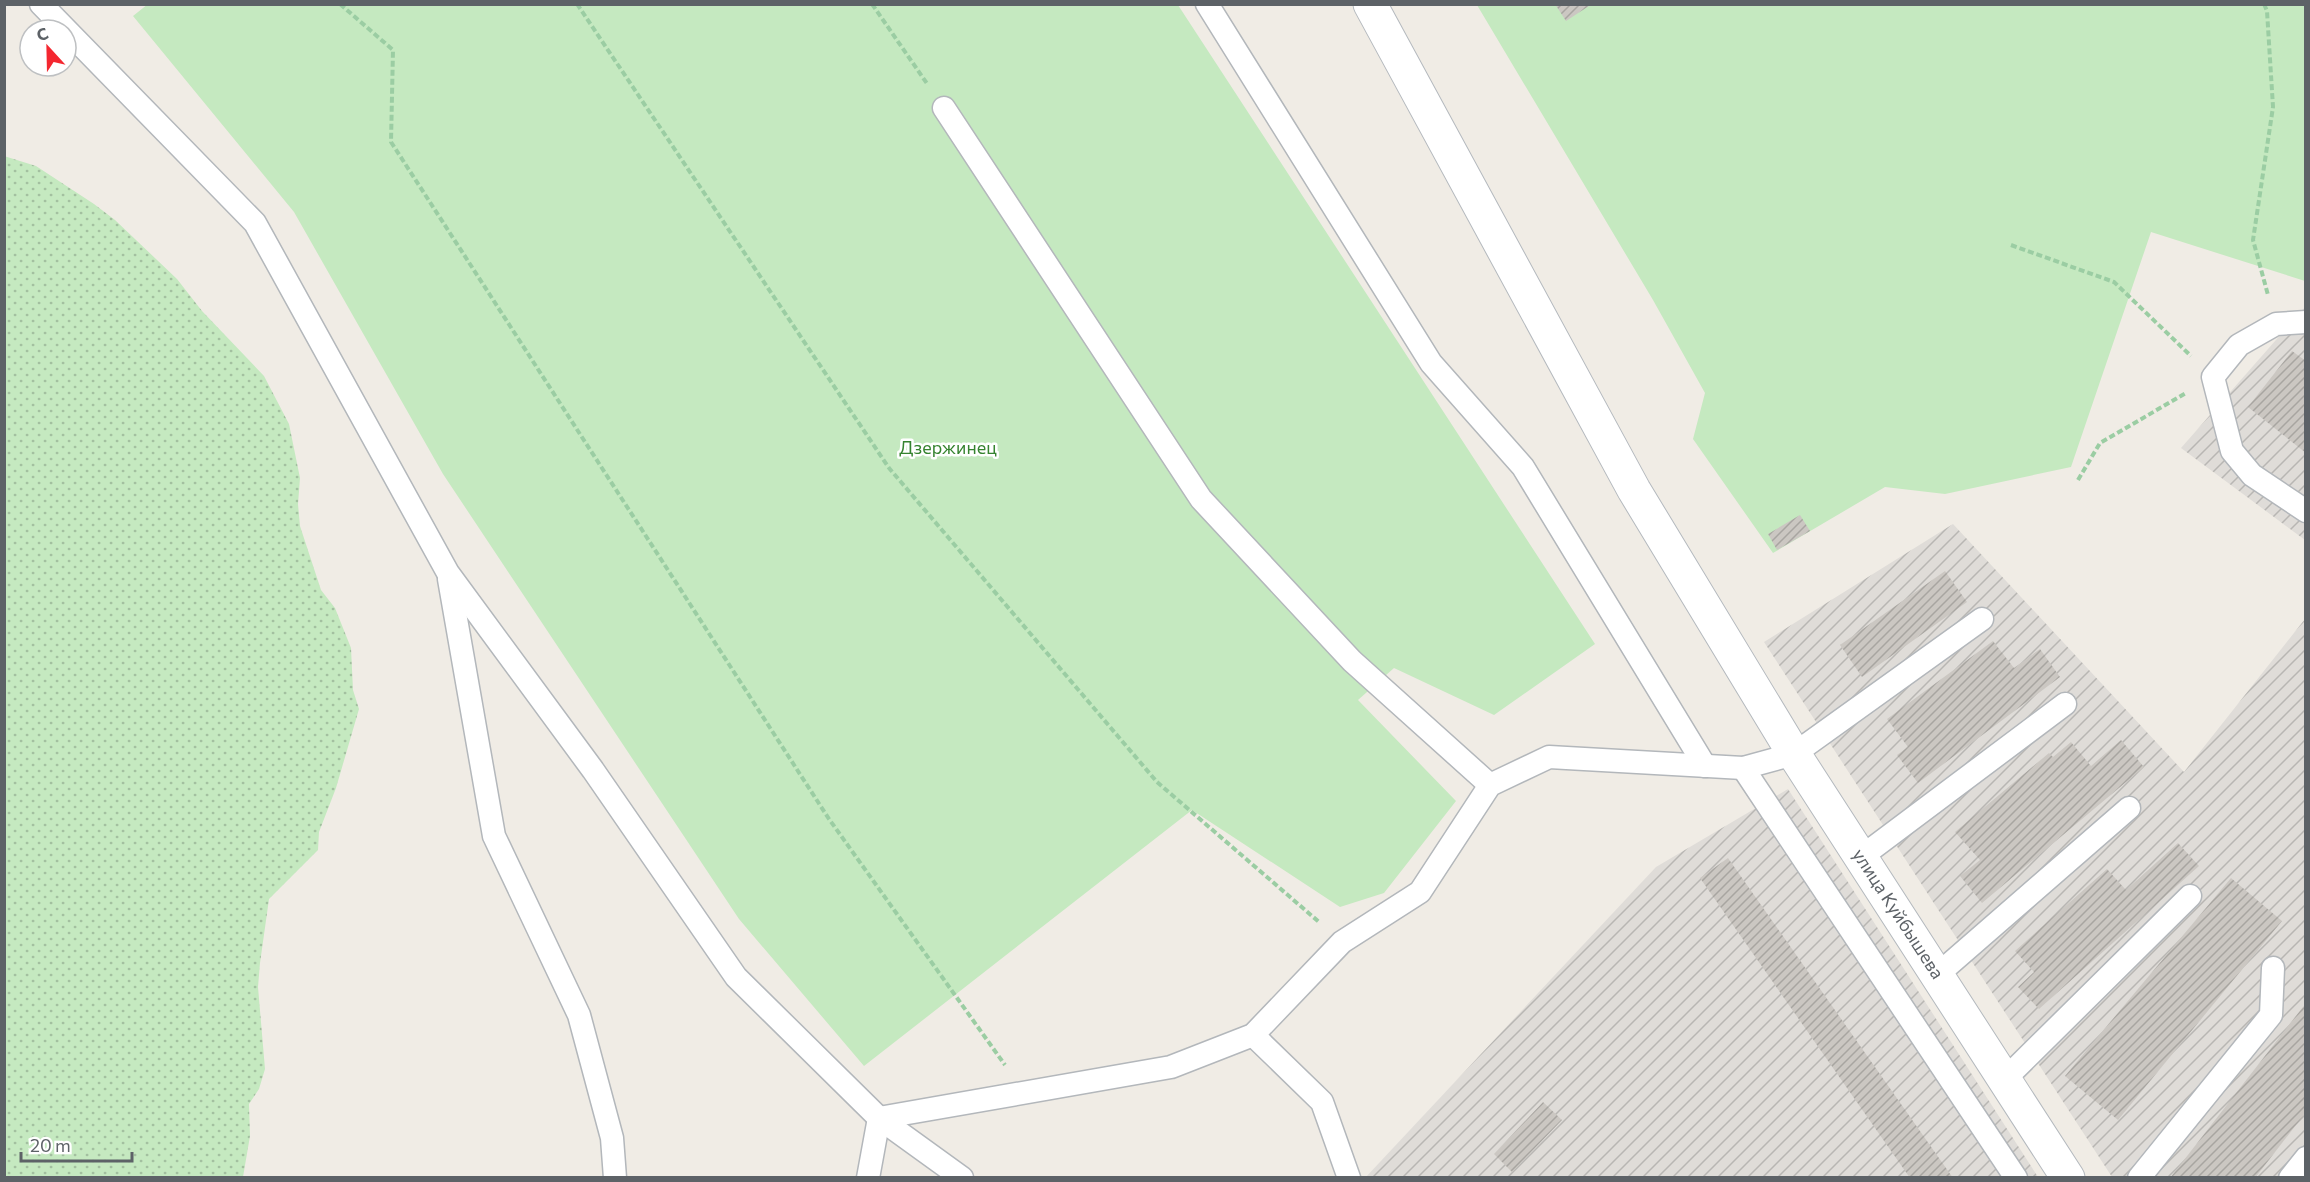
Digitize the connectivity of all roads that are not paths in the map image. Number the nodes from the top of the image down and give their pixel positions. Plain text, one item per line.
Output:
1 (41, 4) edge
2 (1207, 4) edge
3 (1370, 4) edge
4 (944, 108) road end
5 (2306, 322) edge
6 (2306, 511) edge
7 (448, 573) junction
8 (1982, 619) dead end
9 (2065, 704) dead end
10 (1794, 754) junction
11 (1705, 766) junction
12 (1743, 768) junction
13 (1490, 785) junction
14 (2129, 808) dead end
15 (1861, 857) junction
16 (2190, 896) dead end
17 (2273, 968) dead end
18 (1937, 975) junction
19 (1253, 1035) junction
20 (2005, 1079) junction
21 (879, 1118) junction
22 (2306, 1158) edge
23 (615, 1178) edge
24 (868, 1178) edge
25 (962, 1178) edge
26 (1349, 1178) edge
27 (2016, 1178) edge
28 (2068, 1178) edge
29 (2139, 1178) edge
30 (2290, 1178) edge

1 - 7 lane
2 - 11 lane
3 - 10 main road, улица Куйбышева
4 - 13 lane
5 - 6 lane
7 - 21 lane
7 - 23 lane
8 - 10 lane
9 - 15 lane
10 - 12 lane
10 - 15 main road, улица Куйбышева
11 - 12 lane
11 - 13 lane
12 - 27 lane
13 - 19 lane
14 - 18 lane
15 - 18 main road, улица Куйбышева
16 - 20 lane
17 - 29 lane
18 - 20 main road, улица Куйбышева
19 - 21 lane
19 - 26 lane
20 - 28 main road, улица Куйбышева
21 - 24 lane
21 - 25 lane
22 - 30 lane

